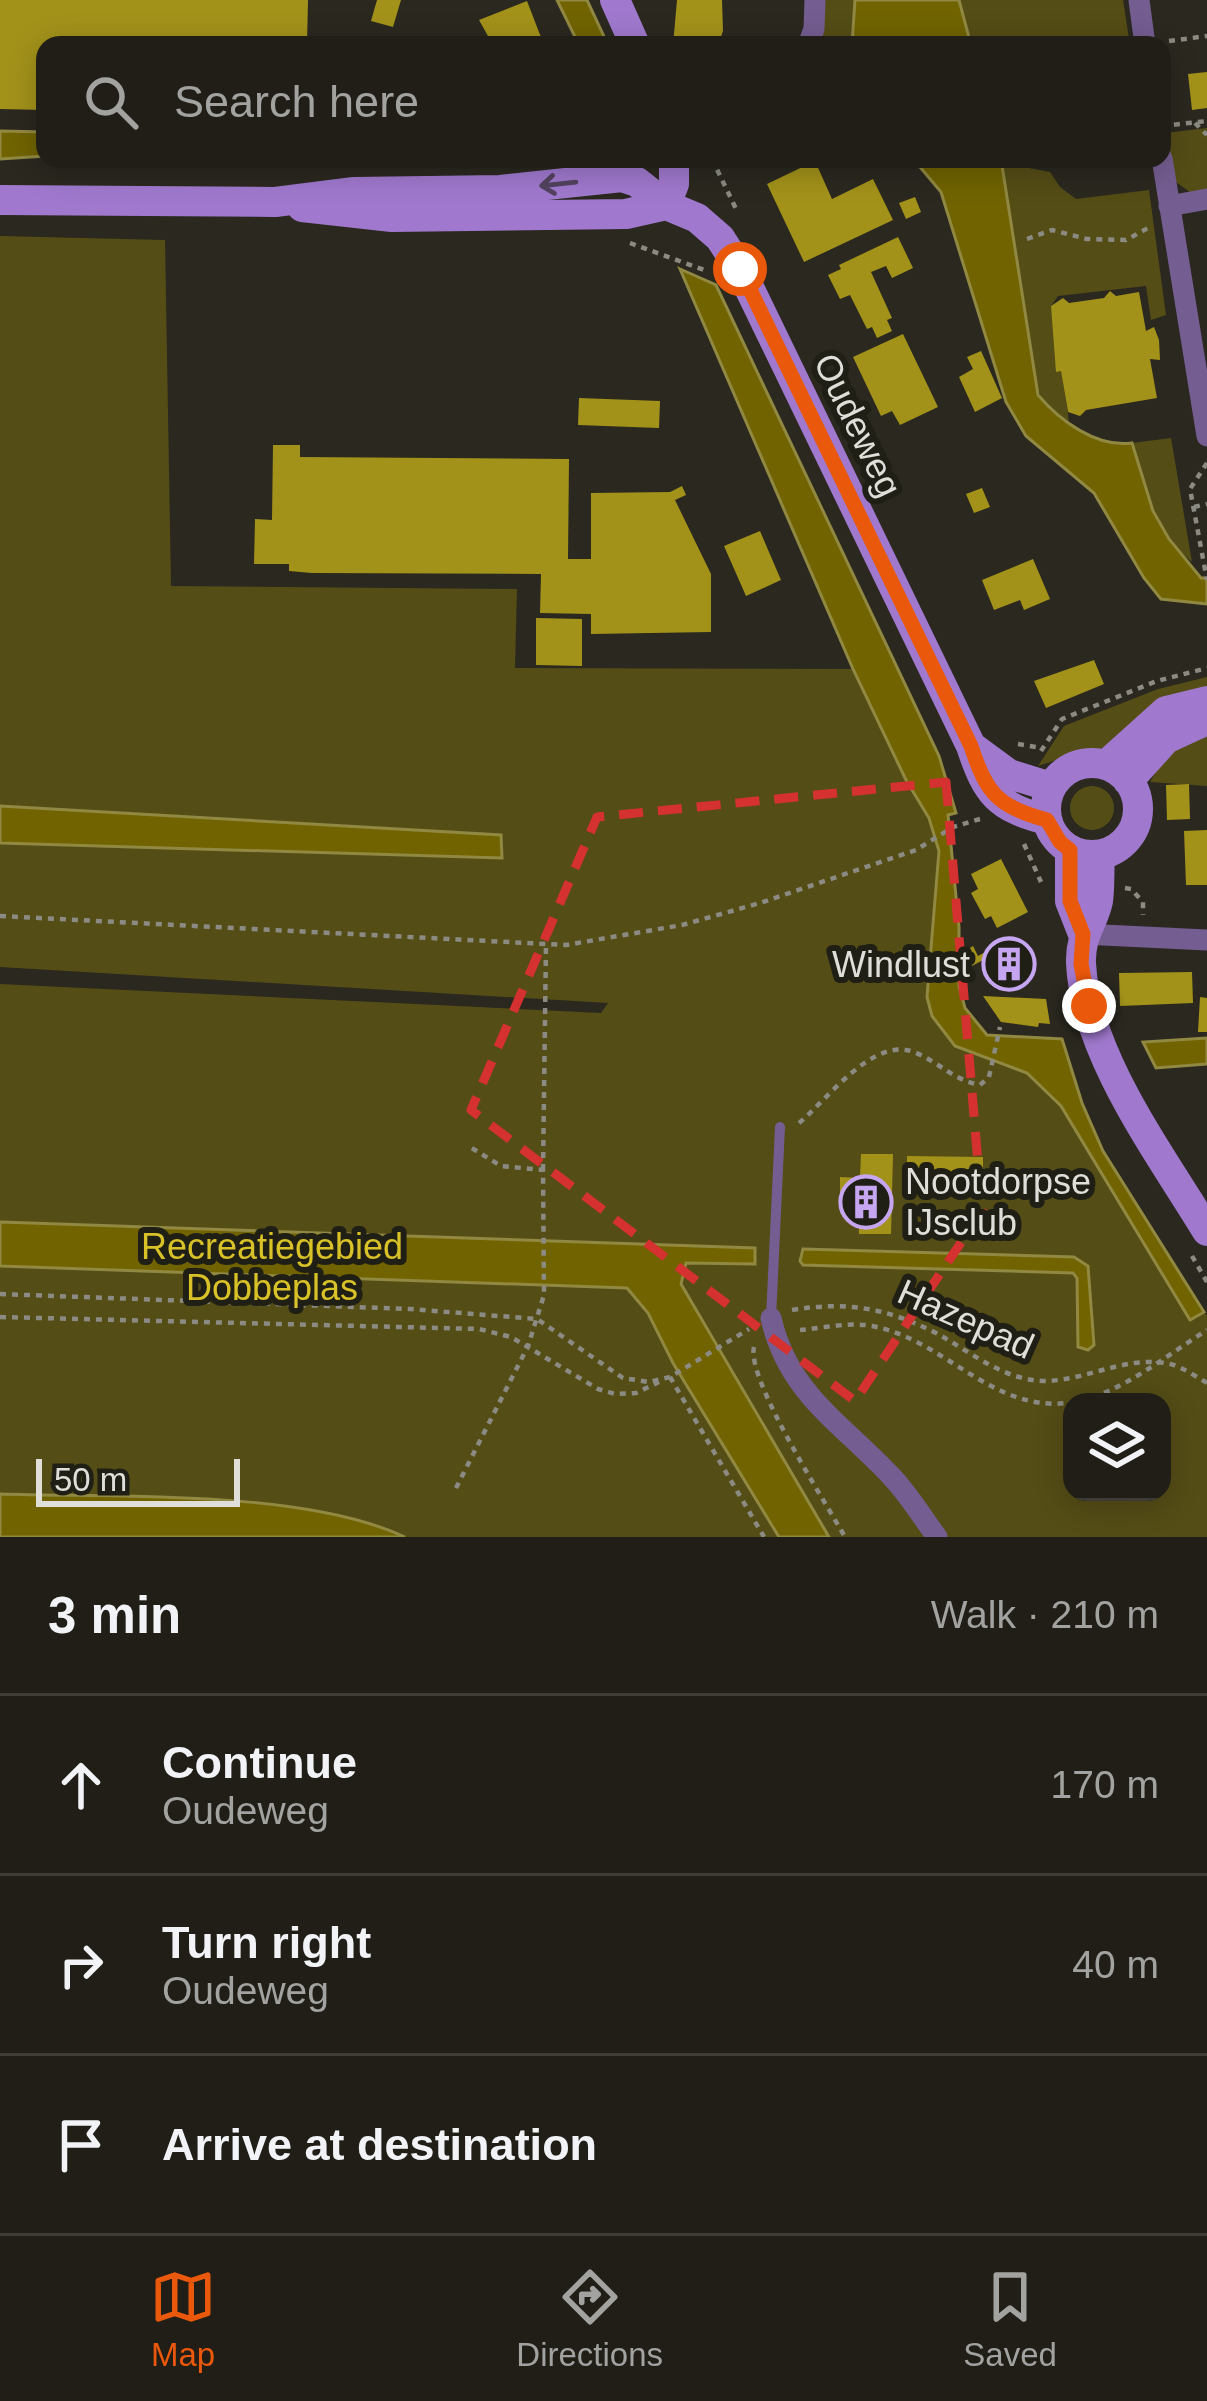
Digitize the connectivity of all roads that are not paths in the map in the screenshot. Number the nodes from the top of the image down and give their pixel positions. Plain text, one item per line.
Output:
1 (615, 0) edge
2 (814, 0) edge
3 (1139, 0) edge
4 (631, 36) edge
5 (811, 36) edge
6 (1144, 36) edge
7 (674, 168) edge
8 (1164, 168) edge
9 (0, 200) edge
10 (1207, 200) edge
11 (666, 205) junction
12 (1170, 211) junction
13 (1207, 436) edge
14 (1207, 700) edge
15 (1207, 720) edge
16 (971, 746) junction
17 (1117, 773) junction
18 (1052, 787) junction
19 (1047, 820) junction
20 (1085, 852) junction
21 (1083, 934) junction
22 (1207, 940) edge
23 (780, 1127) road end
24 (1207, 1231) edge
25 (773, 1325) joint
26 (937, 1537) edge

1 - 4 main road
2 - 5 street
3 - 6 street
7 - 11 main road
8 - 12 street
9 - 11 main road, Oudeweg
10 - 12 street
11 - 16 main road, Oudeweg
12 - 13 street
14 - 17 main road
15 - 17 main road
16 - 18 main road
16 - 19 main road, Oudeweg
17 - 18 main road
17 - 20 main road
18 - 19 main road
19 - 20 main road
20 - 21 main road
21 - 22 street
21 - 24 main road
23 - 25 lane
25 - 26 street

